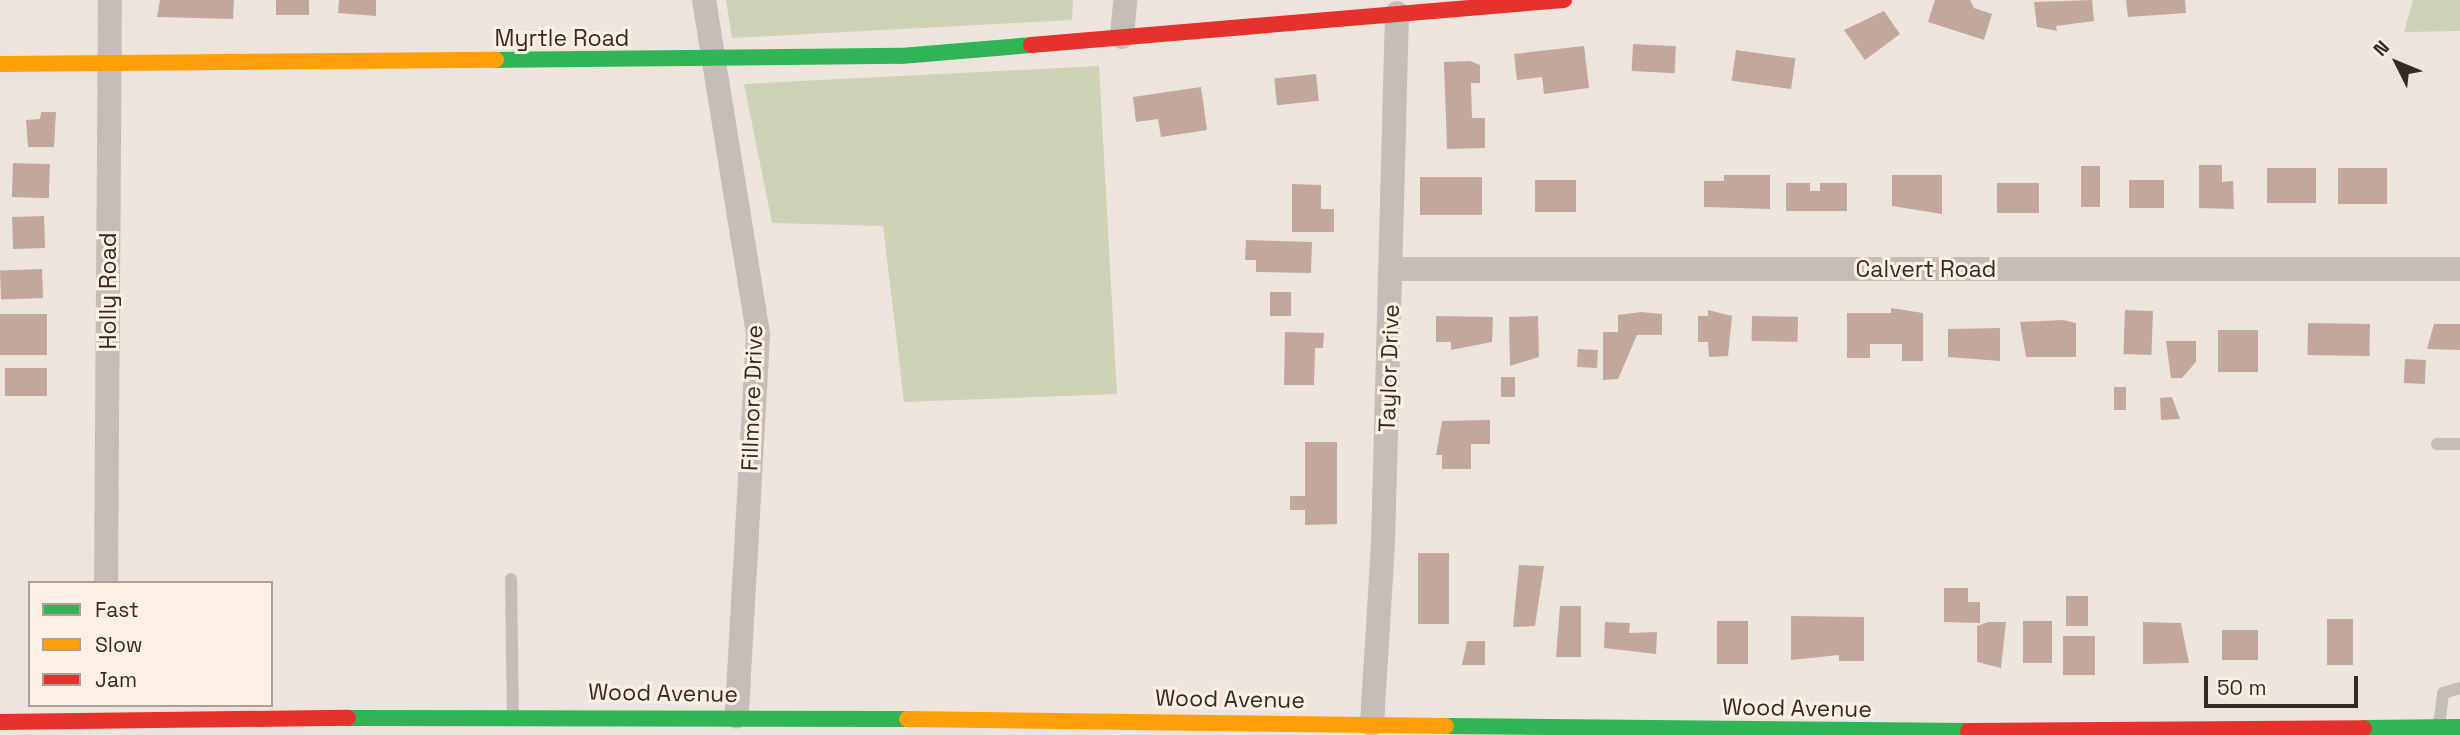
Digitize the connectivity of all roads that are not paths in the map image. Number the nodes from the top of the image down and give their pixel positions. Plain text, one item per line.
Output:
1 (110, 0) edge
2 (704, 0) edge
3 (1125, 0) edge
4 (1554, 0) edge
5 (1564, 0) edge
6 (1396, 13) junction
7 (1122, 37) junction
8 (713, 60) junction
9 (110, 62) junction
10 (0, 64) edge
11 (1392, 269) junction
12 (2460, 269) edge
13 (2437, 444) dead end
14 (2460, 444) edge
15 (511, 579) dead end
16 (106, 581) edge
17 (2460, 688) edge
18 (513, 716) junction
19 (737, 716) junction
20 (105, 721) edge
21 (0, 722) edge
22 (1372, 724) junction
23 (947, 727) edge
24 (2439, 727) junction
25 (2460, 727) edge
26 (2392, 731) edge
27 (1888, 734) edge

1 - 9 street, Holly Road
2 - 8 street, Fillmore Drive
3 - 7 street
4 - 5 street, Myrtle Road
4 - 6 street, Myrtle Road
6 - 7 street, Myrtle Road
6 - 11 street, Taylor Drive
7 - 8 street, Myrtle Road
8 - 9 street, Myrtle Road
8 - 19 street, Fillmore Drive
9 - 10 street, Myrtle Road
9 - 16 street, Holly Road
11 - 12 street, Calvert Road
11 - 22 street, Taylor Drive
13 - 14 lane
15 - 18 lane
17 - 24 lane
18 - 19 street, Wood Avenue
18 - 20 street, Wood Avenue
19 - 23 street, Wood Avenue
20 - 21 street, Wood Avenue
22 - 23 street, Wood Avenue
22 - 27 street, Wood Avenue
24 - 25 street, Wood Avenue
24 - 26 street, Wood Avenue
26 - 27 street, Wood Avenue

